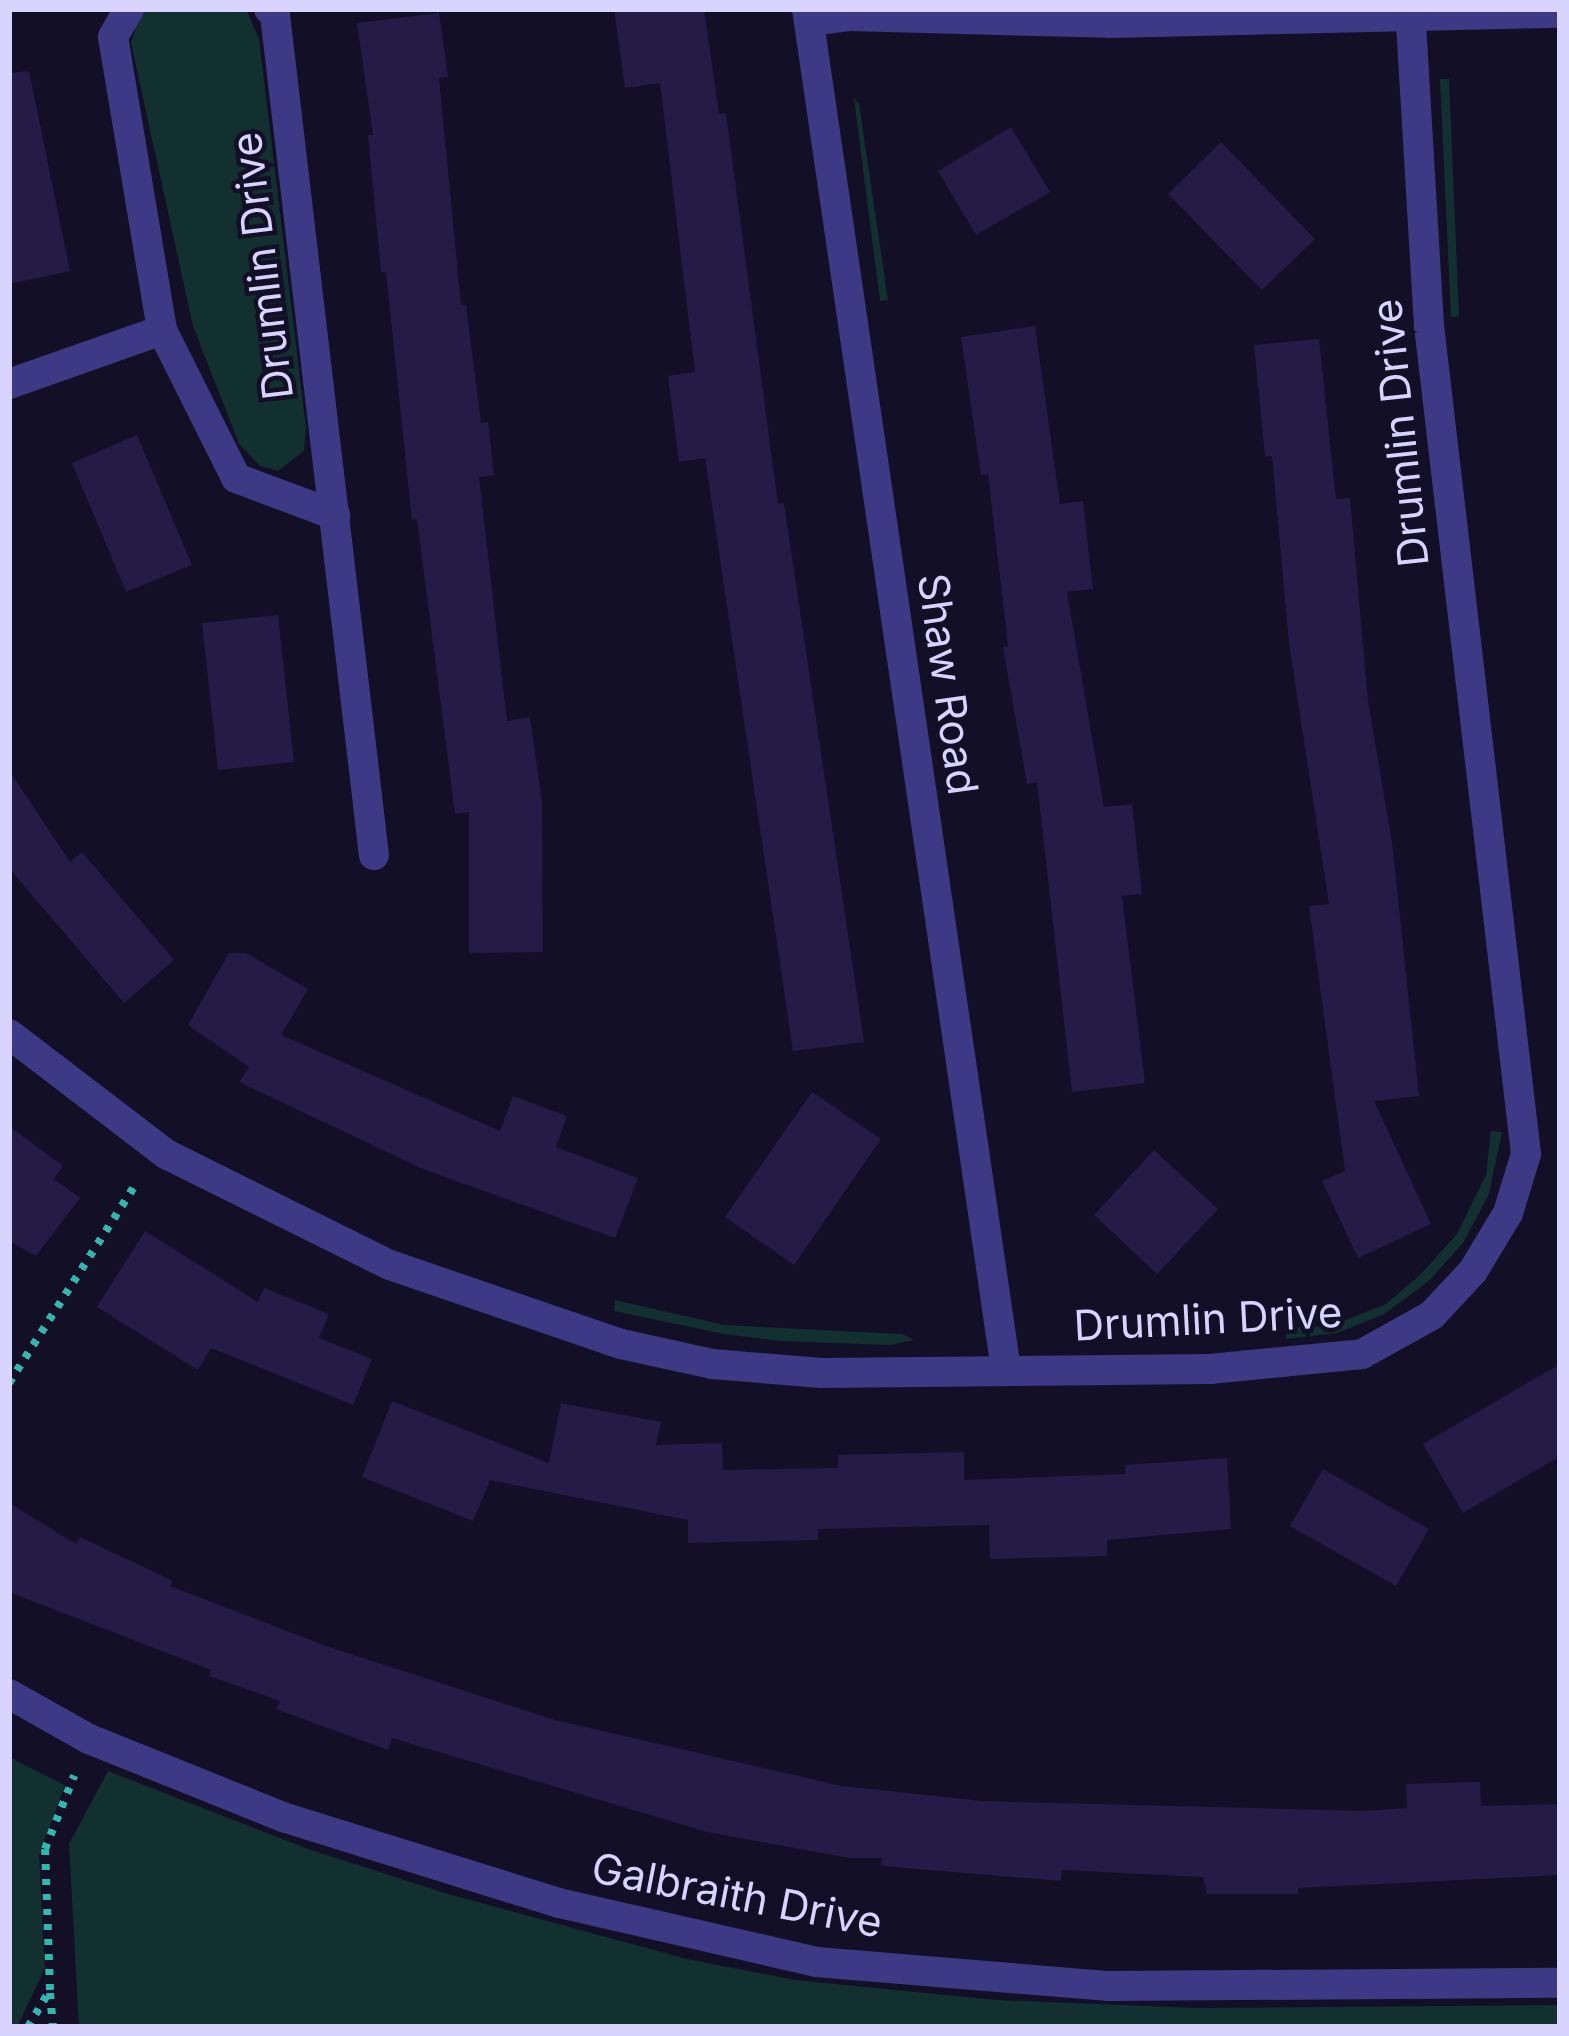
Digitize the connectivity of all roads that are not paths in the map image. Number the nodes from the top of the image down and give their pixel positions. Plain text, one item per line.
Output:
1 (129, 9) edge
2 (269, 9) edge
3 (1410, 13) edge
4 (1560, 13) edge
5 (808, 15) edge
6 (162, 330) junction
7 (9, 384) edge
8 (335, 515) junction
9 (374, 855) dead end
10 (9, 1034) edge
11 (1006, 1370) junction
12 (9, 1694) edge
13 (1560, 1983) edge

1 - 6 street, Drumlin Drive
2 - 8 street, Drumlin Drive
3 - 4 street
3 - 5 street
3 - 11 street, Drumlin Drive
5 - 11 street, Shaw Road
6 - 7 street
6 - 8 street, Drumlin Drive
8 - 9 street, Drumlin Drive
10 - 11 street, Drumlin Drive
12 - 13 street, Galbraith Drive

